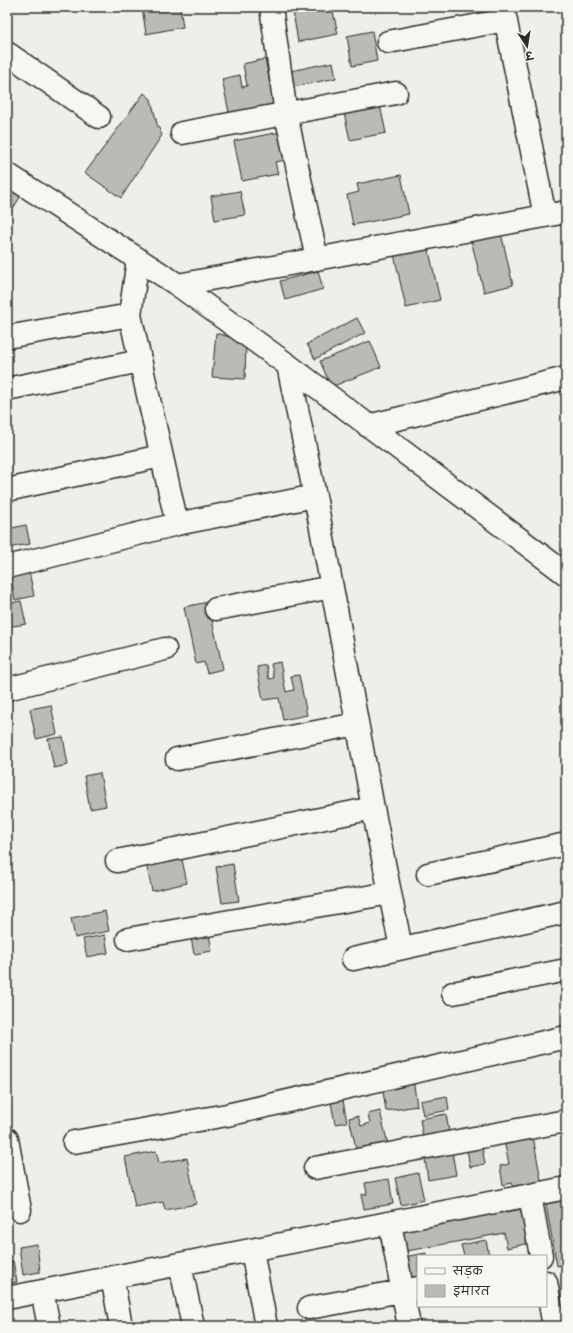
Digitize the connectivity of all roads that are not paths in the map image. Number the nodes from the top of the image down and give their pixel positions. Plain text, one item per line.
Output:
1 (271, 7) edge
2 (505, 14) edge
3 (388, 42) dead end
4 (7, 53) edge
5 (396, 93) dead end
6 (286, 114) junction
7 (100, 117) dead end
8 (182, 133) dead end
9 (7, 174) edge
10 (556, 214) edge
11 (138, 259) junction
12 (317, 259) junction
13 (178, 285) junction
14 (130, 315) junction
15 (7, 337) edge
16 (140, 361) junction
17 (288, 365) junction
18 (566, 378) edge
19 (7, 389) edge
20 (368, 426) junction
21 (161, 456) junction
22 (7, 490) edge
23 (315, 496) junction
24 (177, 524) junction
25 (7, 567) edge
26 (566, 574) edge
27 (332, 587) junction
28 (216, 610) dead end
29 (165, 649) dead end
30 (7, 688) edge
31 (357, 724) junction
32 (177, 759) dead end
33 (373, 808) junction
34 (566, 844) edge
35 (116, 861) dead end
36 (428, 874) dead end
37 (390, 893) junction
38 (566, 912) edge
39 (128, 939) dead end
40 (401, 948) junction
41 (353, 959) dead end
42 (566, 970) edge
43 (453, 993) dead end
44 (566, 1037) edge
45 (566, 1121) edge
46 (7, 1140) edge
47 (74, 1142) dead end
48 (315, 1168) dead end
49 (566, 1188) edge
50 (530, 1196) junction
51 (20, 1210) dead end
52 (390, 1223) junction
53 (252, 1250) junction
54 (541, 1255) edge
55 (180, 1264) junction
56 (112, 1277) junction
57 (547, 1288) edge
58 (410, 1290) edge
59 (42, 1291) junction
60 (7, 1298) edge
61 (309, 1308) dead end
62 (49, 1326) edge
63 (121, 1326) edge
64 (193, 1326) edge
65 (266, 1326) edge
66 (409, 1326) edge
67 (554, 1326) edge

1 - 6 street
2 - 3 street
2 - 10 street
4 - 7 street
5 - 6 street
6 - 8 street
6 - 12 street
9 - 11 street
10 - 12 street
11 - 13 street
11 - 14 street
12 - 13 street
13 - 17 street
14 - 15 street
14 - 16 street
16 - 19 street
16 - 21 street
17 - 20 street
17 - 23 street
18 - 20 street
20 - 26 street
21 - 22 street
21 - 24 street
23 - 24 street
23 - 27 street
24 - 25 street
27 - 28 street
27 - 31 street
29 - 30 street
31 - 32 street
31 - 33 street
33 - 35 street
33 - 37 street
34 - 36 street
37 - 39 street
37 - 40 street
38 - 40 street
40 - 41 street
42 - 43 street
44 - 47 street
45 - 48 street
46 - 51 street
49 - 50 street
50 - 52 street
50 - 54 street
52 - 53 street
52 - 58 street
53 - 55 street
53 - 65 street
55 - 56 street
55 - 64 street
56 - 59 street
56 - 63 street
57 - 67 street
58 - 61 street
58 - 66 street
59 - 60 street
59 - 62 street

